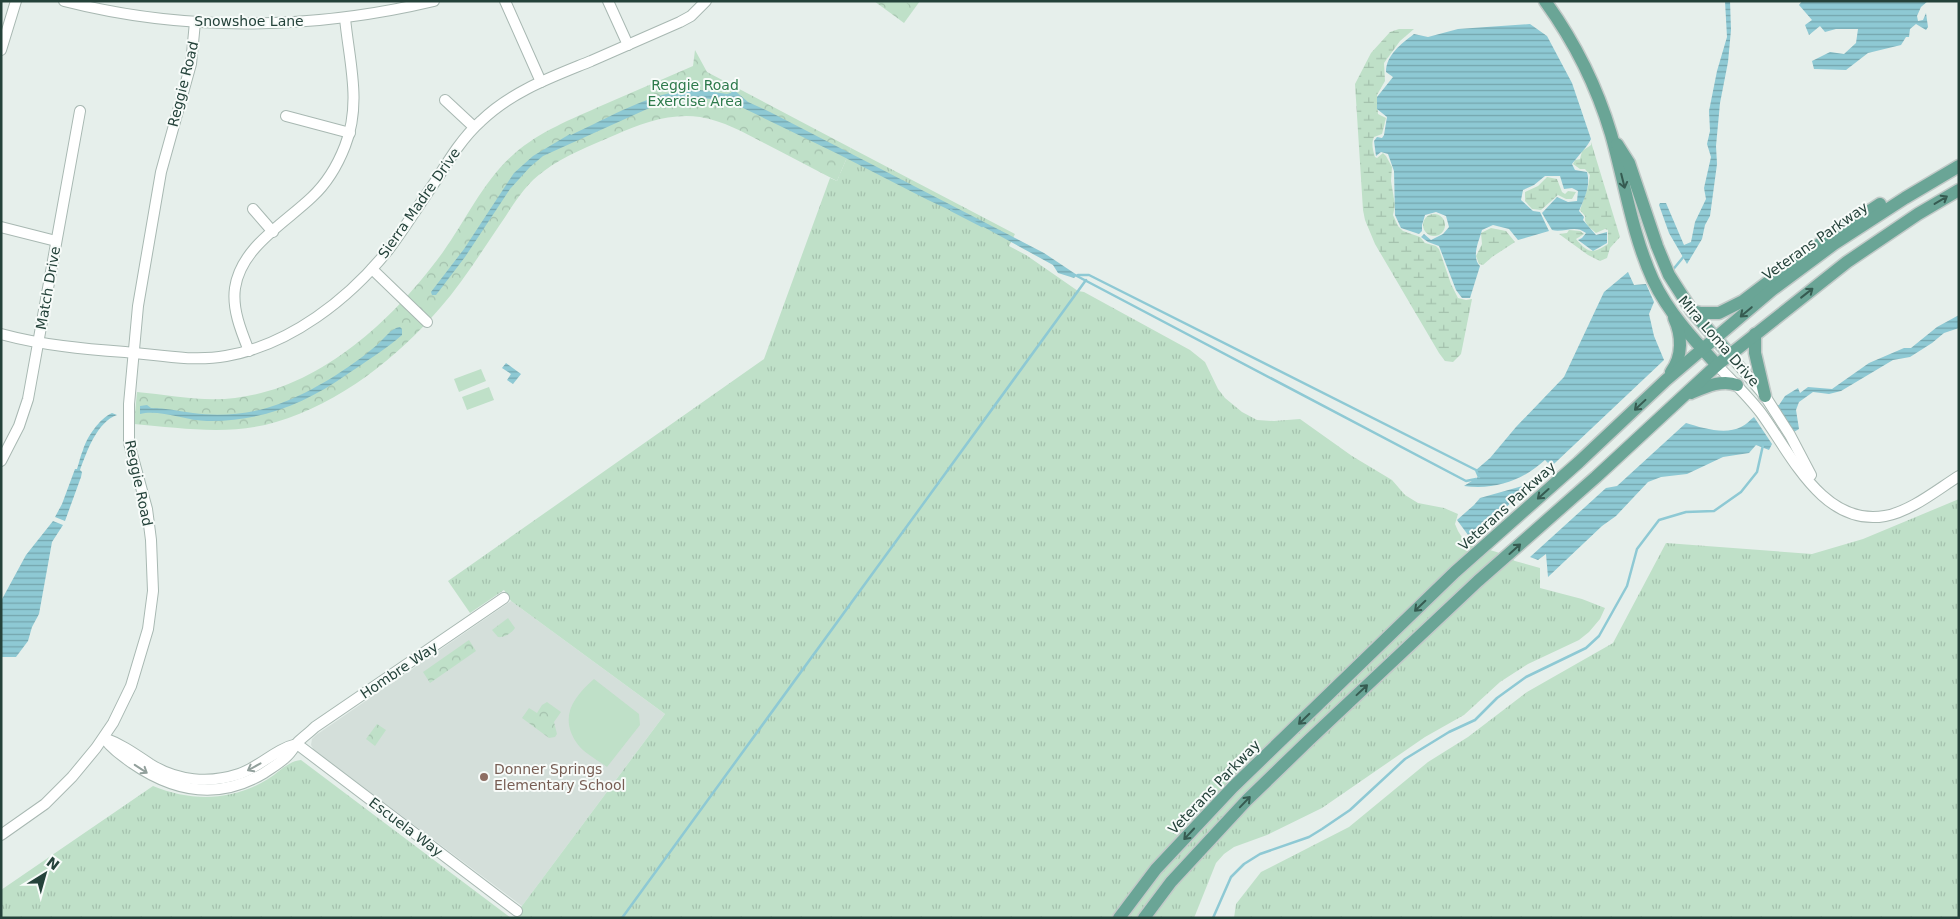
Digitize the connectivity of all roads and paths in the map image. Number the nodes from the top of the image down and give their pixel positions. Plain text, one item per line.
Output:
1 (16, 1) edge
2 (64, 1) edge
3 (434, 1) edge
4 (505, 1) edge
5 (608, 1) edge
6 (706, 1) edge
7 (1546, 1) edge
8 (345, 18) junction
9 (196, 22) junction
10 (628, 45) junction
11 (1, 50) edge
12 (541, 82) junction
13 (446, 100) dead end
14 (80, 111) dead end
15 (286, 116) dead end
16 (474, 127) junction
17 (350, 133) junction
18 (1611, 133) junction
19 (1959, 166) edge
20 (1959, 190) edge
21 (1906, 197) junction
22 (253, 209) dead end
23 (1, 227) edge
24 (273, 232) junction
25 (56, 241) junction
26 (372, 269) junction
27 (1668, 306) junction
28 (1692, 311) junction
29 (427, 322) dead end
30 (1, 334) edge
31 (1755, 334) junction
32 (1716, 338) junction
33 (38, 343) junction
34 (1702, 349) junction
35 (249, 350) junction
36 (134, 353) junction
37 (1730, 355) junction
38 (1717, 365) junction
39 (1666, 380) junction
40 (1737, 385) junction
41 (1684, 396) junction
42 (1768, 401) junction
43 (1, 436) edge
44 (12, 441) junction
45 (1, 461) edge
46 (1959, 476) edge
47 (1821, 494) junction
48 (504, 598) dead end
49 (104, 738) junction
50 (297, 744) junction
51 (1, 835) edge
52 (516, 910) dead end
53 (1119, 918) edge
54 (1144, 918) edge

1 - 11 street
2 - 9 street, Snowshoe Lane
3 - 8 street, Snowshoe Lane
4 - 12 street
5 - 10 street
6 - 10 street, Sierra Madre Drive
7 - 18 main road, Mira Loma Drive
8 - 9 street, Snowshoe Lane
8 - 17 street
9 - 36 street, Reggie Road
10 - 12 street, Sierra Madre Drive
12 - 16 street, Sierra Madre Drive
13 - 16 street
14 - 25 street, Match Drive
15 - 17 street
16 - 26 street, Sierra Madre Drive
17 - 24 street
18 -> 27 main road, Mira Loma Drive
18 - 28 main road, Mira Loma Drive
19 - 21 main road, Veterans Parkway
31 -> 20 main road
21 - 28 main road
21 -> 32 main road, Veterans Parkway
22 - 24 street
23 - 25 street
24 - 35 street
25 - 33 street, Match Drive
26 - 29 street
26 - 35 street, Sierra Madre Drive
27 - 34 main road, Mira Loma Drive
27 - 39 main road
28 - 32 main road, Mira Loma Drive
30 - 33 street, Sierra Madre Drive
31 - 37 main road
31 - 42 main road
32 - 34 main road, Veterans Parkway
32 - 37 main road, Mira Loma Drive
33 - 36 street, Sierra Madre Drive
33 - 44 street, Match Drive
34 - 38 main road, Mira Loma Drive
34 - 39 main road, Veterans Parkway
35 - 36 street, Sierra Madre Drive
36 - 49 street, Reggie Road
37 - 38 main road
37 - 42 street, Mira Loma Drive
38 - 40 street, Mira Loma Drive
38 - 41 main road
39 -> 53 main road, Veterans Parkway
40 - 41 main road
40 - 47 street, Mira Loma Drive
54 -> 41 main road
42 - 47 street, Mira Loma Drive
43 - 44 street
44 - 45 street, Match Drive
46 - 47 street, Mira Loma Drive
48 - 50 street, Hombre Way
49 - 50 street, Hombre Way
49 - 51 street, Reggie Road
50 - 52 street, Escuela Way

